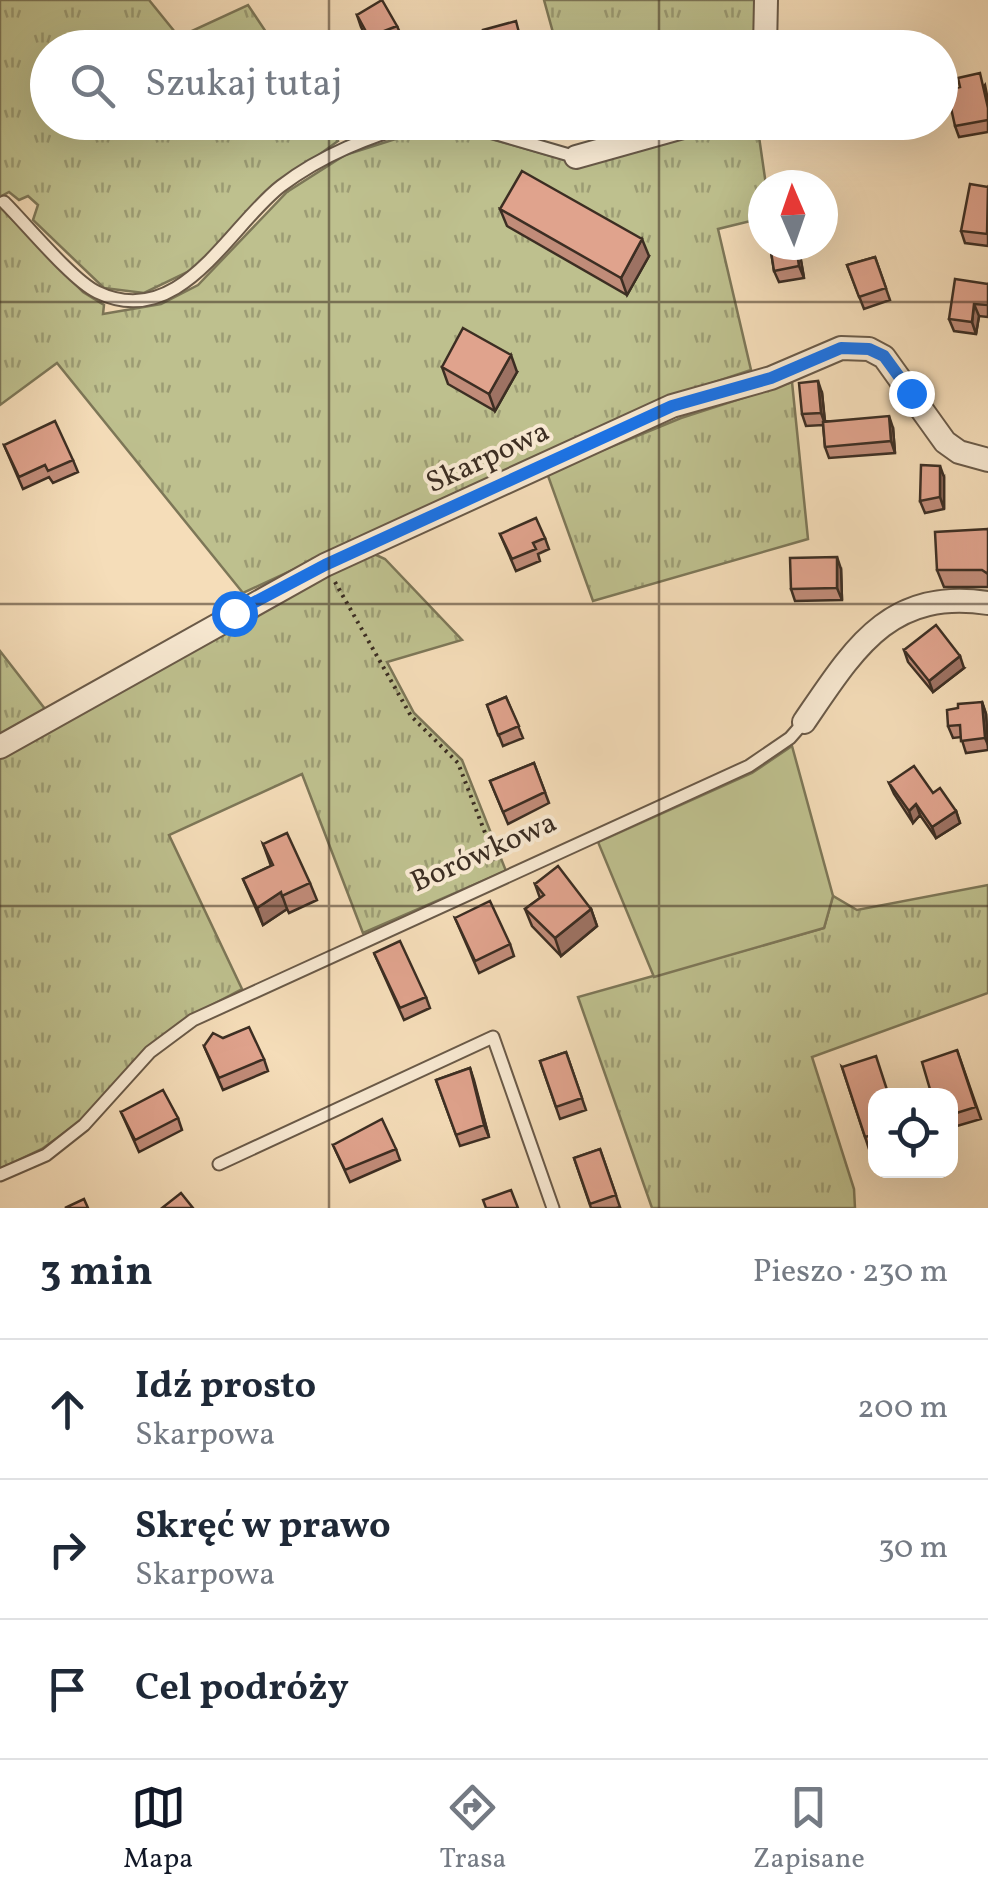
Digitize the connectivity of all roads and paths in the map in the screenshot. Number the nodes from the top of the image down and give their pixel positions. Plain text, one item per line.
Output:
1 (766, 0) edge
2 (765, 30) edge
3 (364, 140) edge
4 (518, 140) edge
5 (637, 140) edge
6 (576, 157) joint
7 (4, 202) dead end
8 (988, 460) edge
9 (325, 565) junction
10 (988, 603) edge
11 (804, 722) joint
12 (0, 746) edge
13 (503, 878) junction
14 (220, 1164) dead end
15 (0, 1175) edge
16 (552, 1208) edge

1 - 2 street
3 - 7 lane
4 - 6 lane
5 - 6 street
8 - 9 street, Skarpowa
9 - 12 street, Skarpowa
9 - 13 path
10 - 11 street, Borówkowa
11 - 13 lane, Borówkowa
13 - 15 lane, Borówkowa
14 - 16 lane

